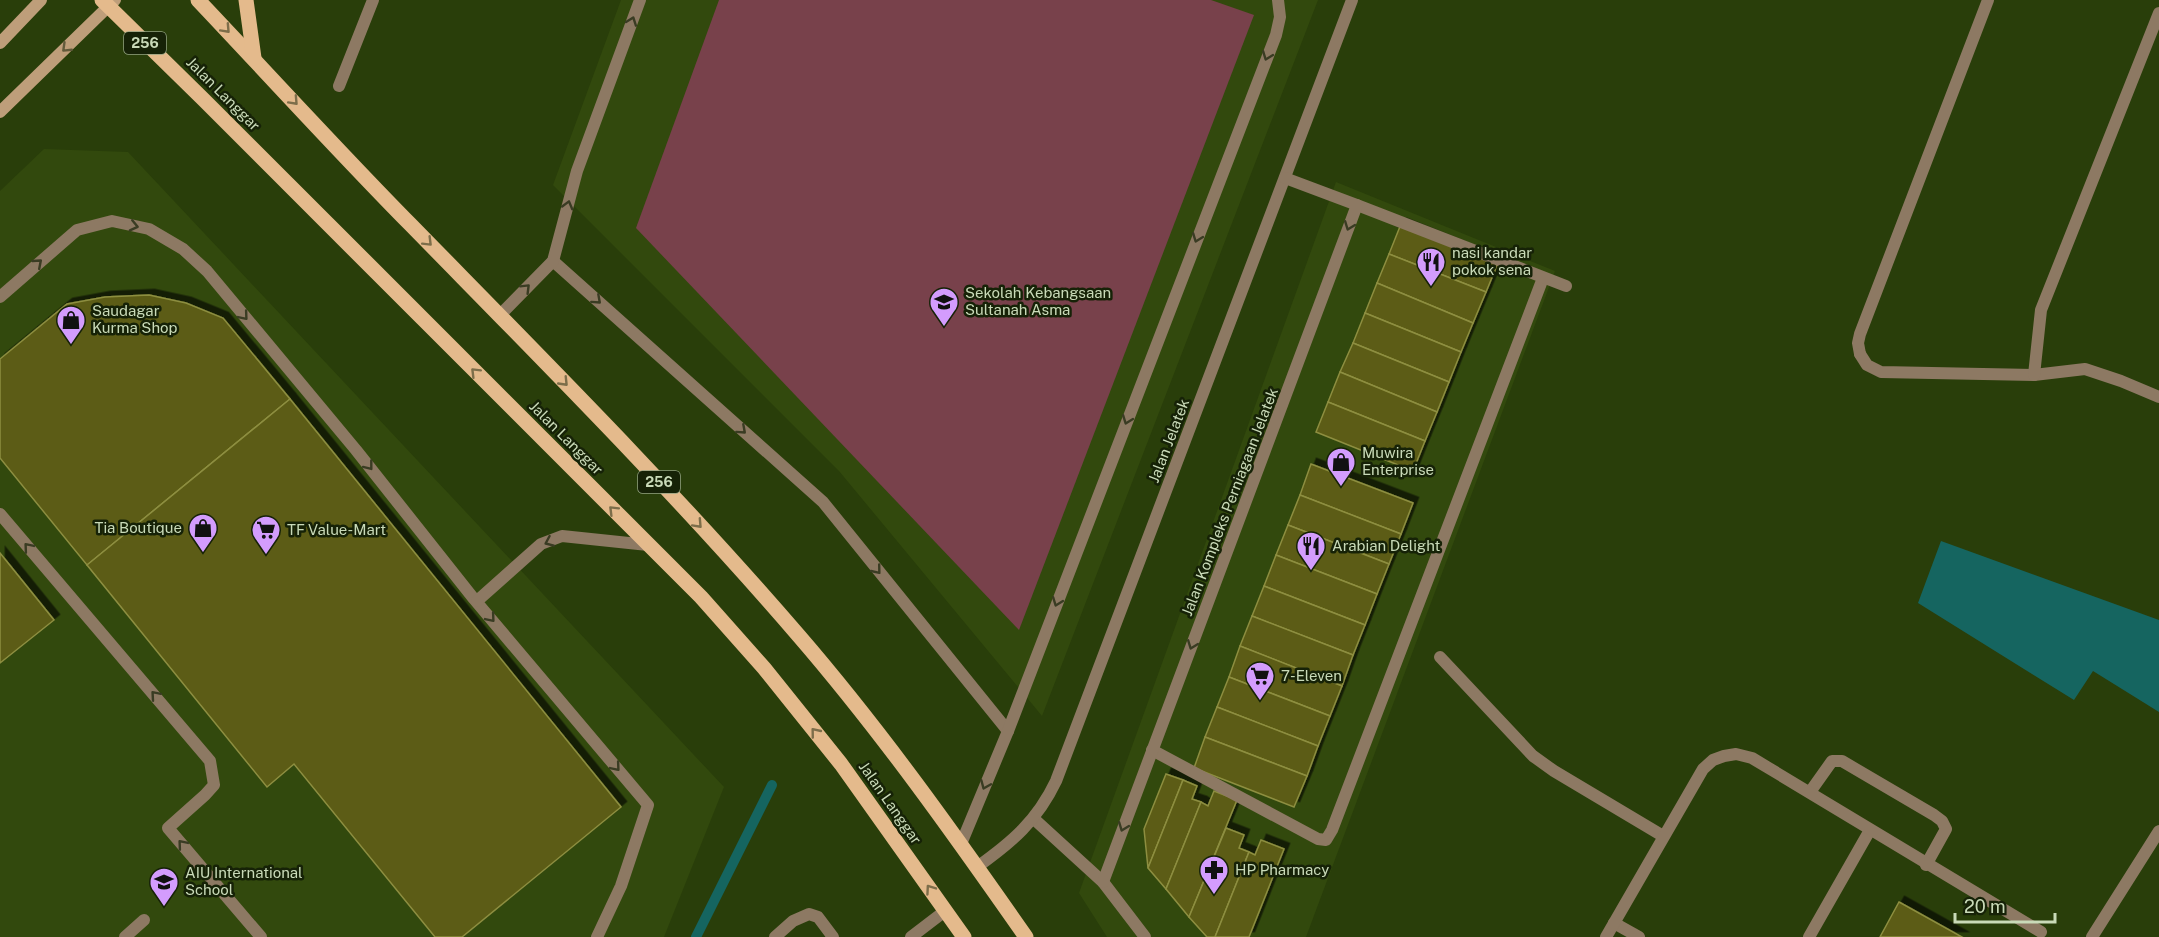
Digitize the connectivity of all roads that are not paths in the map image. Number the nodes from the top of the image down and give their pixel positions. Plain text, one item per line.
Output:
1 (41, 0) edge
2 (198, 0) edge
3 (246, 0) edge
4 (373, 0) edge
5 (640, 0) edge
6 (1278, 0) edge
7 (1352, 0) edge
8 (1988, 0) edge
9 (108, 2) edge
10 (2159, 13) edge
11 (0, 43) edge
12 (254, 58) junction
13 (339, 86) dead end
14 (0, 112) edge
15 (1285, 178) junction
16 (1357, 205) junction
17 (553, 261) junction
18 (1543, 278) junction
19 (1566, 286) dead end
20 (0, 297) edge
21 (500, 315) junction
22 (2034, 375) junction
23 (2159, 397) edge
24 (0, 514) edge
25 (648, 545) junction
26 (477, 601) junction
27 (1440, 657) dead end
28 (1008, 731) junction
29 (1152, 750) junction
30 (1810, 792) junction
31 (1034, 819) junction
32 (1870, 830) junction
33 (2159, 831) edge
34 (1664, 836) junction
35 (961, 844) junction
36 (1926, 865) junction
37 (977, 867) junction
38 (1103, 882) junction
39 (945, 911) junction
40 (144, 920) dead end
41 (1614, 923) junction
42 (2041, 932) dead end
43 (125, 937) edge
44 (261, 937) edge
45 (597, 937) edge
46 (775, 937) edge
47 (833, 937) edge
48 (911, 937) edge
49 (964, 937) edge
50 (1026, 937) edge
51 (1145, 937) edge
52 (1606, 937) edge
53 (1639, 937) edge
54 (1809, 937) edge
55 (2092, 937) edge

1 - 11 main road
2 -> 12 main road, Jalan Langgar / 256
3 - 12 main road
4 - 13 street
17 -> 5 street
6 -> 28 street
7 - 15 street, Jalan Jelatek
8 - 22 street
9 -> 14 main road
25 -> 9 main road, Jalan Langgar / 256
10 - 22 street
12 -> 21 main road, Jalan Langgar / 256
15 - 16 street
15 - 31 street, Jalan Jelatek
16 - 18 street
16 -> 29 street, Jalan Kompleks Perniagaan Jelatek
21 -> 17 street
17 -> 28 street
18 - 19 street
18 - 29 street
20 -> 26 street
21 -> 35 main road, Jalan Langgar / 256
22 - 23 street
44 -> 24 street
25 -> 26 street
39 -> 25 main road, Jalan Langgar / 256
26 -> 45 street
27 - 34 street
28 -> 35 street
29 -> 38 street, Jalan Kompleks Perniagaan Jelatek
30 - 32 street
30 - 34 street
30 - 36 street
31 - 37 street, Jalan Jelatek
31 - 38 street
32 - 36 street
32 - 54 street
33 - 55 street
34 - 41 street
35 - 37 main road, Jalan Langgar / 256
36 - 42 street
37 - 50 main road, Jalan Langgar / 256
38 - 51 street
39 - 48 street
39 - 49 main road, Jalan Langgar / 256
40 - 43 street
41 - 52 street
41 - 53 street
46 - 47 street

